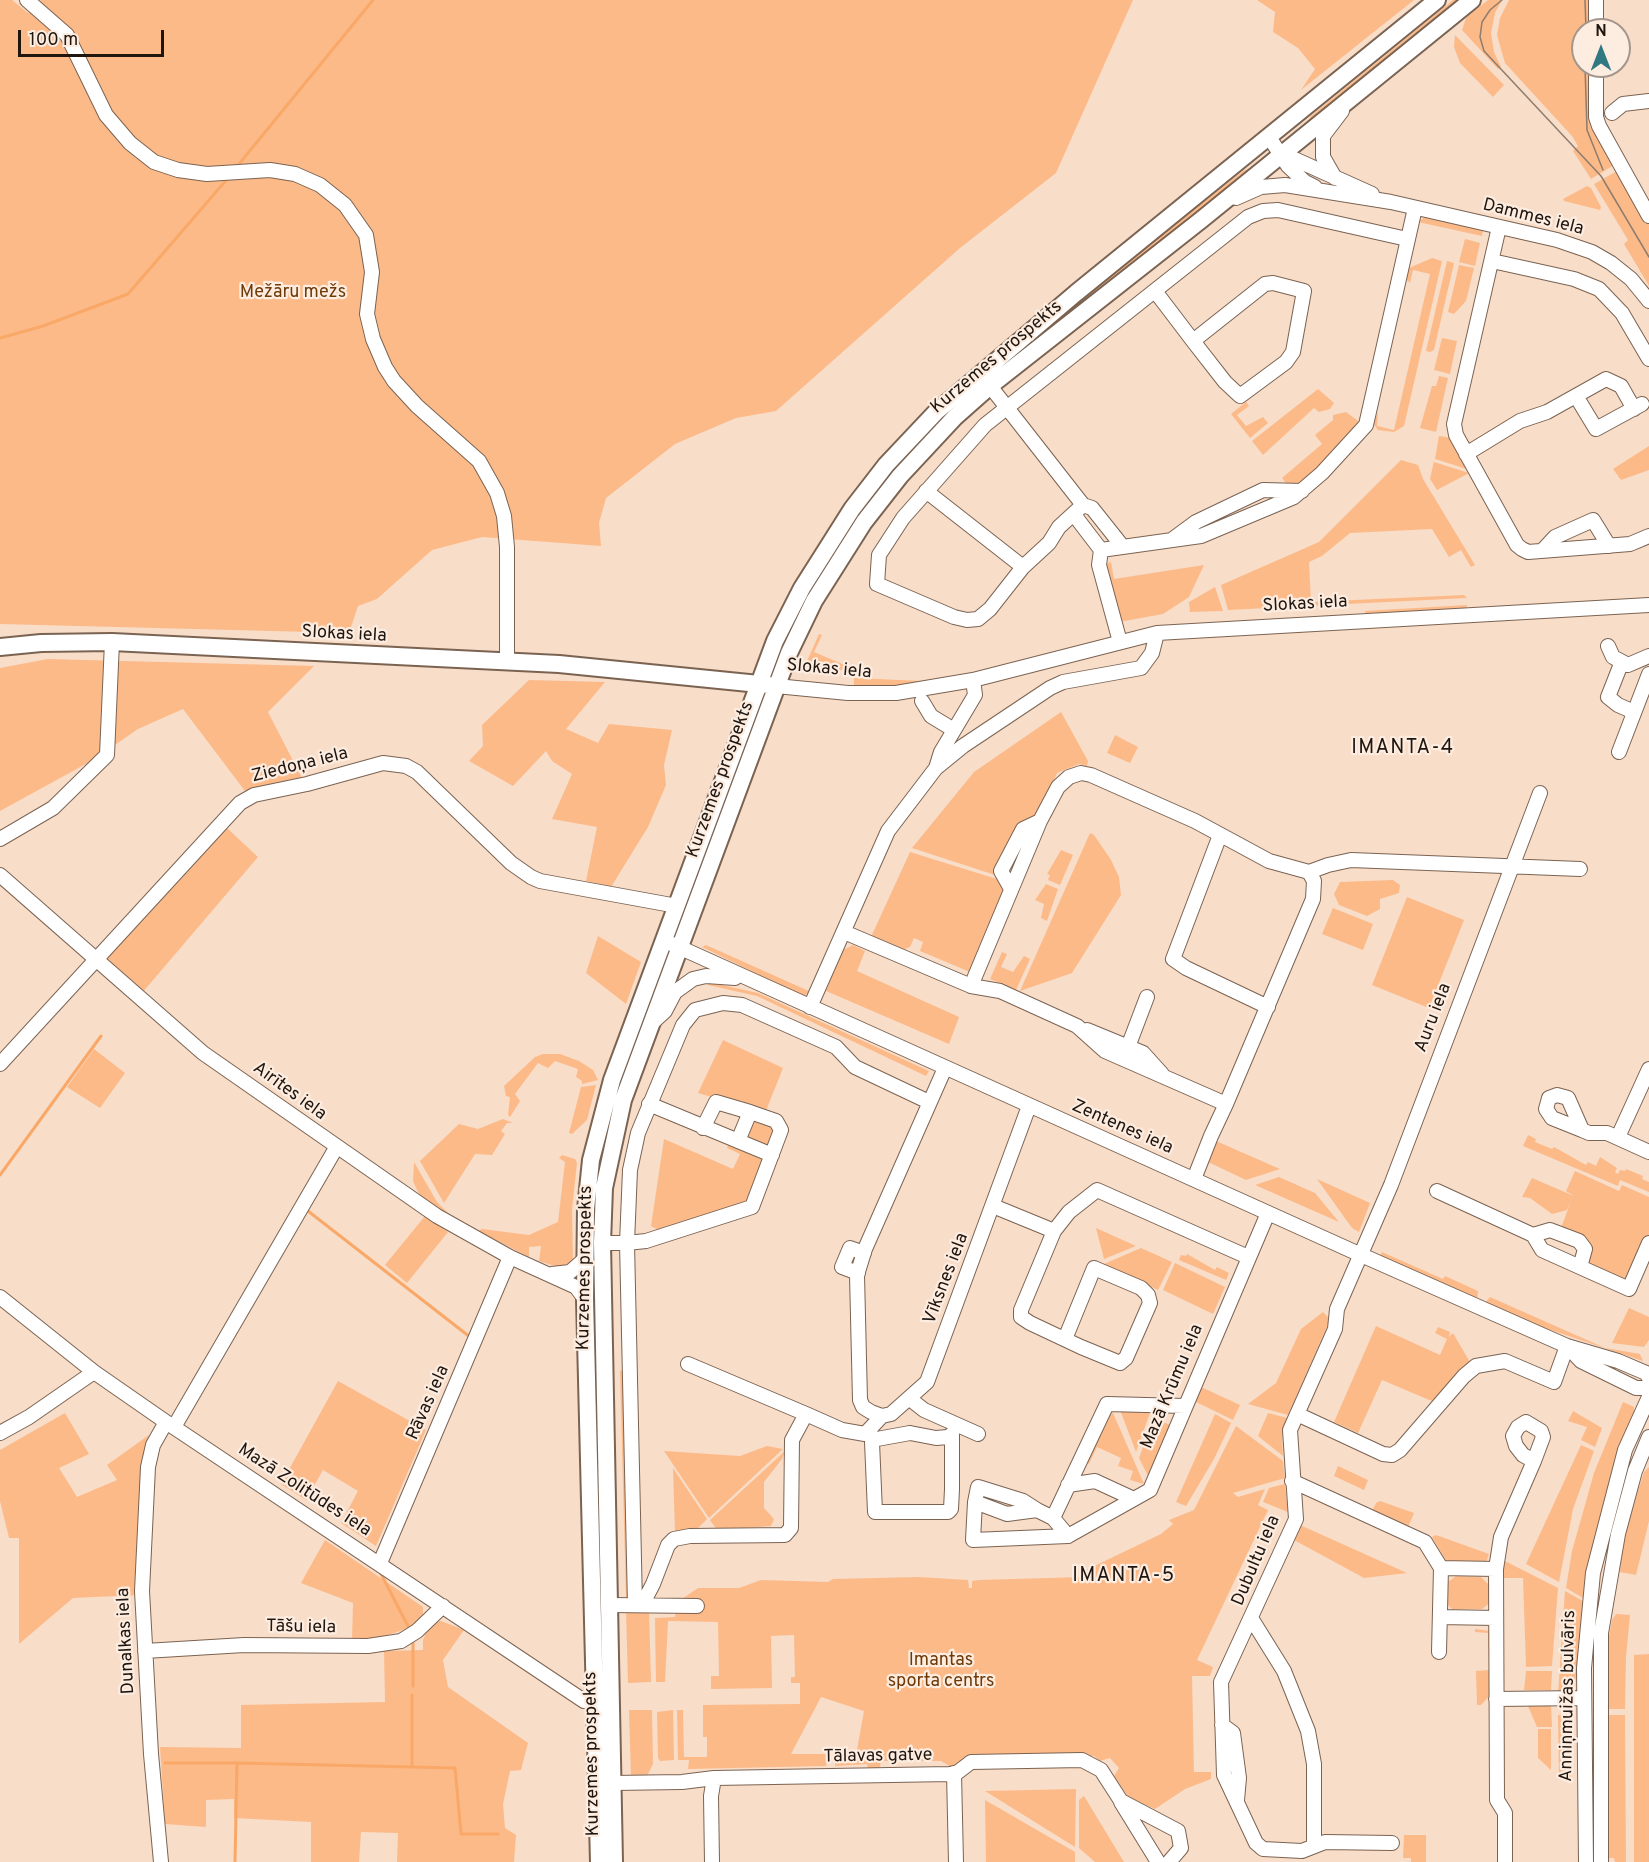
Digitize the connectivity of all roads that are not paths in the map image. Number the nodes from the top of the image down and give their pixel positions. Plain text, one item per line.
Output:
1 (27, 0) edge
2 (1437, 0) edge
3 (1472, 0) edge
4 (1596, 0) edge
5 (1596, 18) edge
6 (1596, 78) edge
7 (1350, 99) junction
8 (1649, 101) edge
9 (1612, 113) dead end
10 (1269, 137) junction
11 (1281, 153) junction
12 (1335, 178) junction
13 (1328, 192) junction
14 (1391, 202) junction
15 (1415, 207) junction
16 (1649, 216) edge
17 (1201, 220) junction
18 (1499, 227) junction
19 (1407, 239) junction
20 (1492, 261) junction
21 (1155, 291) junction
22 (1649, 301) edge
23 (1193, 341) junction
24 (1649, 359) edge
25 (990, 386) junction
26 (1576, 396) junction
27 (1006, 406) junction
28 (1466, 454) junction
29 (926, 491) junction
30 (1079, 510) junction
31 (1649, 536) edge
32 (1609, 546) junction
33 (1123, 547) junction
34 (1101, 550) junction
35 (1542, 551) junction
36 (1023, 567) junction
37 (1649, 605) edge
38 (1157, 633) junction
39 (112, 642) junction
40 (1120, 642) junction
41 (1608, 646) dead end
42 (0, 647) edge
43 (1649, 656) edge
44 (507, 662) junction
45 (1621, 664) junction
46 (1649, 674) edge
47 (973, 680) junction
48 (758, 683) junction
49 (776, 686) junction
50 (922, 701) dead end
51 (1634, 712) junction
52 (954, 730) junction
53 (1619, 752) dead end
54 (936, 768) junction
55 (1540, 793) dead end
56 (1220, 834) junction
57 (0, 839) edge
58 (1512, 866) junction
59 (1580, 869) dead end
60 (0, 876) edge
61 (1311, 877) junction
62 (677, 906) junction
63 (844, 932) junction
64 (664, 940) junction
65 (680, 947) junction
66 (95, 961) junction
67 (746, 978) junction
68 (971, 986) junction
69 (1147, 997) dead end
70 (810, 1007) junction
71 (1268, 1007) junction
72 (653, 1022) junction
73 (1077, 1026) junction
74 (1128, 1047) junction
75 (0, 1064) edge
76 (945, 1068) junction
77 (1649, 1069) edge
78 (1166, 1078) junction
79 (929, 1102) junction
80 (649, 1104) junction
81 (1226, 1104) junction
82 (1029, 1106) junction
83 (750, 1112) junction
84 (703, 1128) junction
85 (1582, 1130) dead end
86 (1618, 1137) junction
87 (738, 1141) junction
88 (336, 1148) junction
89 (1649, 1152) edge
90 (772, 1155) junction
91 (1194, 1179) junction
92 (1437, 1191) dead end
93 (993, 1206) junction
94 (1268, 1213) junction
95 (1054, 1231) junction
96 (1533, 1235) junction
97 (602, 1243) junction
98 (627, 1243) junction
99 (1649, 1244) edge
100 (1359, 1254) junction
101 (510, 1257) junction
102 (1248, 1257) junction
103 (586, 1258) junction
104 (1580, 1268) junction
105 (549, 1274) junction
106 (0, 1297) edge
107 (585, 1299) junction
108 (1065, 1339) junction
109 (1567, 1346) junction
110 (688, 1364) dead end
111 (94, 1372) junction
112 (1649, 1378) edge
113 (1649, 1388) edge
114 (1649, 1397) edge
115 (910, 1399) junction
116 (1185, 1406) junction
117 (806, 1414) junction
118 (1296, 1414) junction
119 (882, 1416) junction
120 (170, 1425) junction
121 (0, 1433) edge
122 (952, 1434) joint
123 (978, 1434) dead end
124 (1649, 1437) edge
125 (1534, 1461) dead end
126 (1292, 1481) junction
127 (1068, 1485) junction
128 (1612, 1496) junction
129 (1134, 1499) junction
130 (1628, 1499) junction
131 (592, 1500) junction
132 (1053, 1518) junction
133 (1068, 1536) junction
134 (608, 1549) junction
135 (380, 1563) junction
136 (1441, 1568) junction
137 (1496, 1569) junction
138 (609, 1605) junction
139 (638, 1605) junction
140 (443, 1606) junction
141 (697, 1606) dead end
142 (1441, 1617) junction
143 (1251, 1618) junction
144 (1496, 1618) junction
145 (145, 1651) junction
146 (1439, 1652) dead end
147 (1584, 1698) junction
148 (1496, 1699) junction
149 (596, 1702) junction
150 (954, 1773) junction
151 (714, 1778) junction
152 (613, 1783) junction
153 (1121, 1801) junction
154 (1392, 1843) dead end
155 (1314, 1845) junction
156 (598, 1854) edge
157 (161, 1862) edge
158 (604, 1862) edge
159 (614, 1862) edge
160 (712, 1862) edge
161 (956, 1862) edge
162 (1157, 1862) edge
163 (1169, 1862) edge
164 (1505, 1862) edge
165 (1586, 1862) edge
166 (1601, 1862) edge

1 - 44 street
2 - 10 main road, Kurzemes prospekts
3 - 7 main road, Kurzemes prospekts
4 - 5 street
6 - 16 street
7 - 11 main road, Kurzemes prospekts
7 - 12 street
8 - 9 street
10 - 11 street, Dammes iela
10 - 48 main road, Kurzemes prospekts
11 - 12 street, Dammes iela
11 - 13 street, Dammes iela
11 - 17 main road, Kurzemes prospekts
12 - 14 street, Dammes iela
13 - 14 street, Dammes iela
13 - 17 street, Dammes iela
14 - 15 street, Dammes iela
15 - 18 street, Dammes iela
15 - 19 street
17 - 25 main road, Kurzemes prospekts
18 - 20 street
18 - 22 street, Dammes iela
19 - 21 street
19 - 33 street
20 - 24 street
20 - 28 street
21 - 23 street
21 - 27 street
23 - 23 street
25 - 27 street
25 - 49 main road, Kurzemes prospekts
26 - 26 street
26 - 28 street
27 - 29 street
27 - 30 street
28 - 35 street
29 - 36 street
29 - 36 street
30 - 33 street
30 - 34 street
30 - 36 street
31 - 32 street
32 - 35 street
32 - 35 street
33 - 34 street
34 - 40 street
37 - 38 street, Slokas iela
38 - 40 street, Slokas iela
38 - 54 street
39 - 42 main road, Slokas iela
39 - 44 main road, Slokas iela
39 - 57 street
40 - 47 street, Slokas iela
41 - 45 street
43 - 45 street
44 - 48 main road, Slokas iela
45 - 51 street
46 - 51 street
47 - 49 street, Slokas iela
47 - 52 street
48 - 49 main road, Slokas iela
48 - 62 main road, Kurzemes prospekts
49 - 65 main road, Kurzemes prospekts
50 - 52 street
51 - 53 street
52 - 54 street
54 - 63 street
55 - 58 street, Auru iela
56 - 61 street
56 - 68 street
56 - 71 street
58 - 59 street
58 - 61 street
58 - 100 street, Auru iela
60 - 66 street, Airītes iela
61 - 71 street
62 - 64 main road, Kurzemes prospekts
62 - 66 street, Ziedoņa iela
63 - 68 street
63 - 70 street
64 - 65 street, Zentenes iela
64 - 103 main road, Kurzemes prospekts
65 - 67 street, Zentenes iela
65 - 72 main road, Kurzemes prospekts
66 - 75 street, Ziedoņa iela
66 - 88 street, Airītes iela
67 - 70 street, Zentenes iela
67 - 72 street
68 - 73 street
69 - 74 street
70 - 76 street, Zentenes iela
71 - 81 street
72 - 97 main road, Kurzemes prospekts
73 - 74 street
73 - 78 street
74 - 78 street
76 - 79 street
76 - 82 street, Zentenes iela
77 - 86 street
78 - 81 street
79 - 80 street
79 - 119 street
80 - 84 street
80 - 98 street
81 - 91 street
82 - 91 street, Zentenes iela
82 - 93 street, Vīksnes iela
83 - 84 street
83 - 87 street
83 - 90 street
84 - 87 street
85 - 86 street
86 - 89 street
87 - 90 street
88 - 101 street, Airītes iela
88 - 120 street, Dunalkas iela
90 - 98 street
91 - 94 street, Zentenes iela
92 - 96 street
93 - 95 street
93 - 115 street, Vīksnes iela
94 - 100 street, Zentenes iela
94 - 102 street, Mazā Krūmu iela
95 - 102 street
95 - 108 street
96 - 104 street
96 - 104 street
97 - 98 street
97 - 134 main road, Kurzemes prospekts
98 - 139 street
99 - 104 street
100 - 109 street, Zentenes iela
100 - 118 street, Dubultu iela
101 - 105 street, Airītes iela
101 - 135 street, Rāvas iela
102 - 116 street, Mazā Krūmu iela
103 - 105 street
103 - 107 main road, Kurzemes prospekts
105 - 107 street, Airītes iela
106 - 111 street, Mazā Zolitūdes iela
107 - 131 main road, Kurzemes prospekts
108 - 108 street
109 - 112 street, Zentenes iela
109 - 113 street, Zentenes iela
109 - 118 street
110 - 117 street
111 - 120 street, Mazā Zolitūdes iela
111 - 121 street
114 - 128 street, Anniņmuižas bulvāris
115 - 119 street, Vīksnes iela
115 - 123 street
116 - 127 street
116 - 129 street, Mazā Krūmu iela
117 - 119 street, Vīksnes iela
117 - 139 street
118 - 126 street, Dubultu iela
120 - 135 street, Mazā Zolitūdes iela
120 - 145 street, Dunalkas iela
122 - 122 street
124 - 130 street, Anniņmuižas bulvāris
125 - 137 street
126 - 136 street
126 - 143 street, Dubultu iela
127 - 129 street
127 - 132 street
128 - 130 street
128 - 147 street, Anniņmuižas bulvāris
129 - 133 street, Mazā Krūmu iela
130 - 166 street, Anniņmuižas bulvāris
131 - 134 main road
131 - 149 main road, Kurzemes prospekts
132 - 133 street, Mazā Krūmu iela
132 - 133 street, Mazā Krūmu iela
134 - 138 main road, Kurzemes prospekts
135 - 140 street, Mazā Zolitūdes iela
136 - 137 street
136 - 142 street
137 - 144 street
138 - 139 street
138 - 152 main road, Kurzemes prospekts
139 - 141 street
140 - 145 street, Tāšu iela
140 - 149 street, Mazā Zolitūdes iela
142 - 144 street
142 - 146 street
143 - 155 street, Dubultu iela
143 - 155 street
144 - 148 street
145 - 157 street, Dunalkas iela
147 - 148 street
147 - 165 street, Anniņmuižas bulvāris
148 - 164 street
149 - 156 main road, Kurzemes prospekts
150 - 151 street, Tālavas gatve
150 - 153 street, Tālavas gatve
150 - 161 street
151 - 152 street, Tālavas gatve
151 - 160 street
152 - 159 main road, Kurzemes prospekts
153 - 162 street, Tālavas gatve
153 - 163 street
154 - 155 street
156 - 158 main road, Kurzemes prospekts

